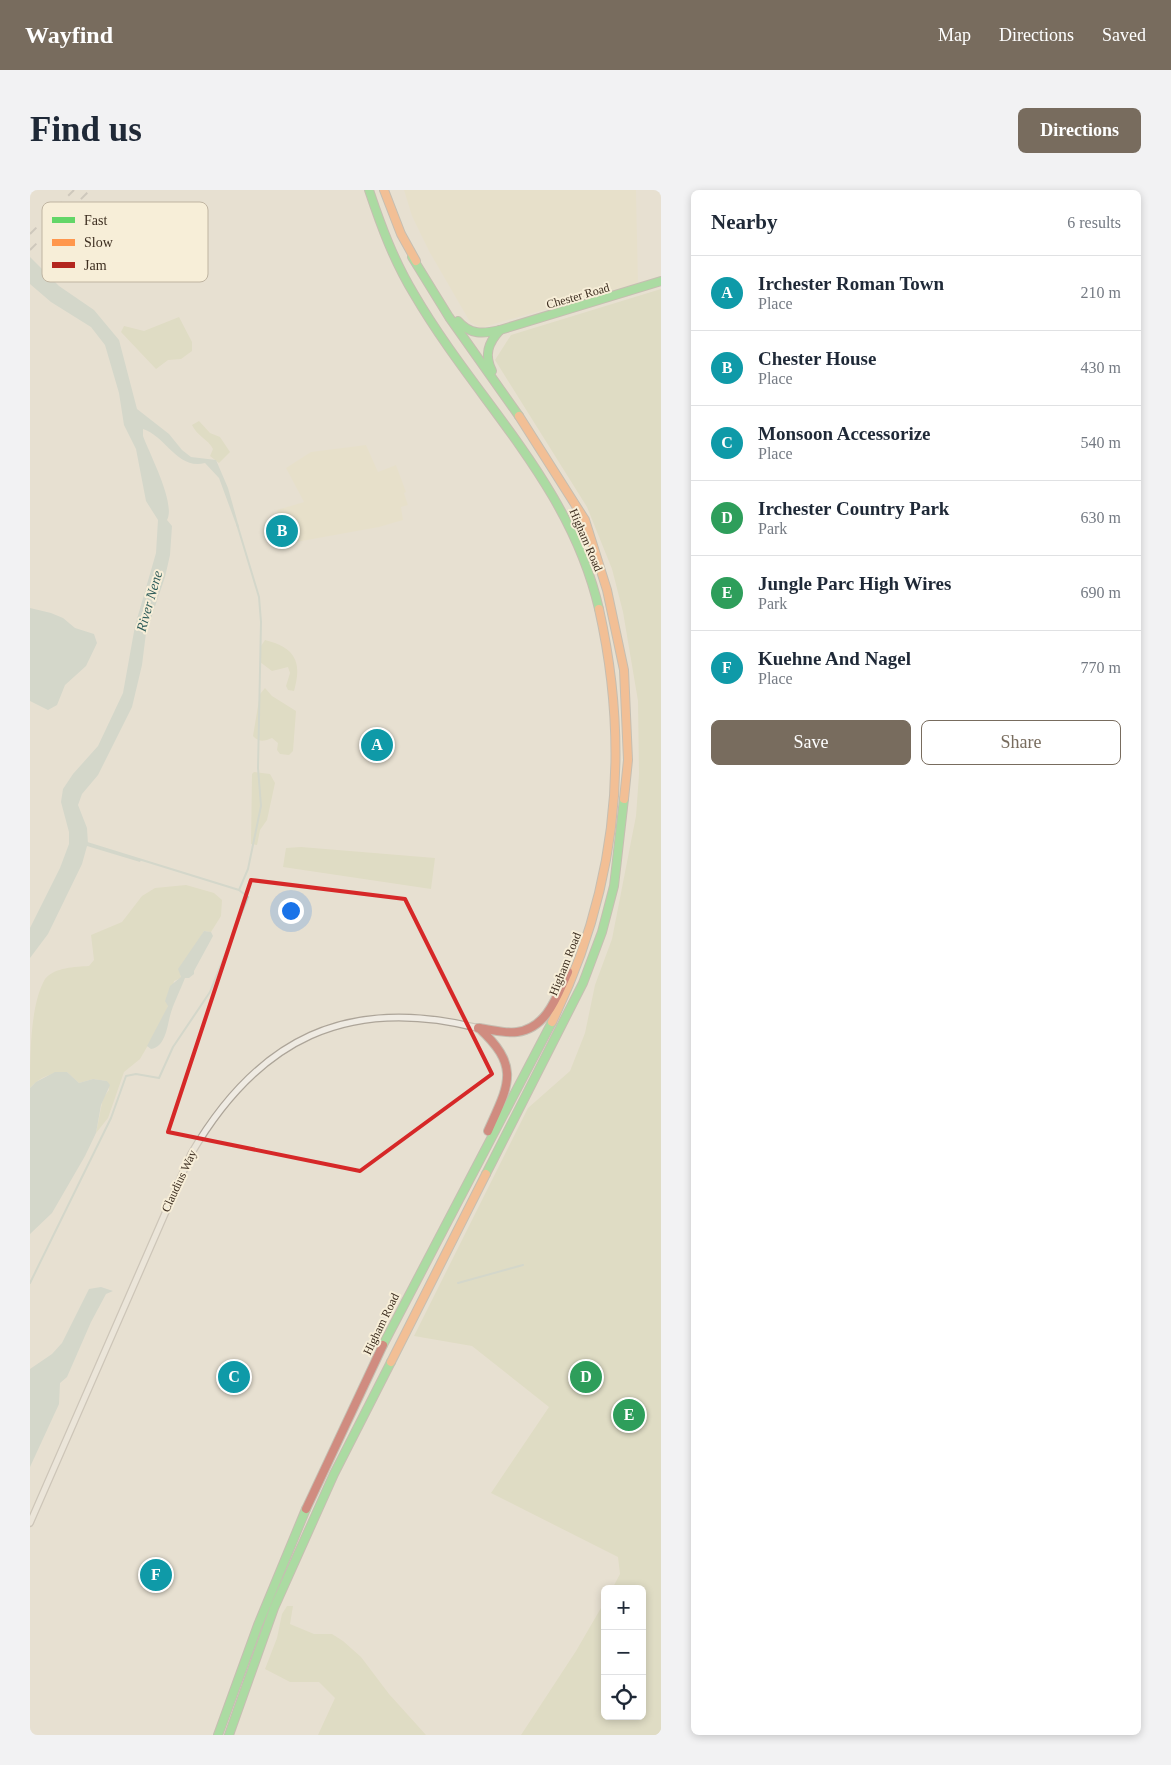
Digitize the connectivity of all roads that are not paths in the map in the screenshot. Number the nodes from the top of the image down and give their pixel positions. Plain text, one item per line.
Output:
1 (369, 190) edge
2 (384, 190) edge
3 (412, 257) junction
4 (661, 281) edge
5 (500, 330) junction
6 (517, 414) junction
7 (597, 908) junction
8 (478, 1028) junction
9 (468, 1184) junction
10 (30, 1523) edge
11 (218, 1735) edge
12 (229, 1735) edge

1 - 7 main road, Higham Road
2 - 3 main road
3 - 5 main road, Chester Road
3 - 6 main road, Higham Road
4 - 5 main road, Chester Road
5 - 6 main road
6 - 12 main road, Higham Road
7 - 8 main road
7 - 9 main road, Higham Road
8 - 9 main road
8 - 10 street, Claudius Way
9 - 11 main road, Higham Road

